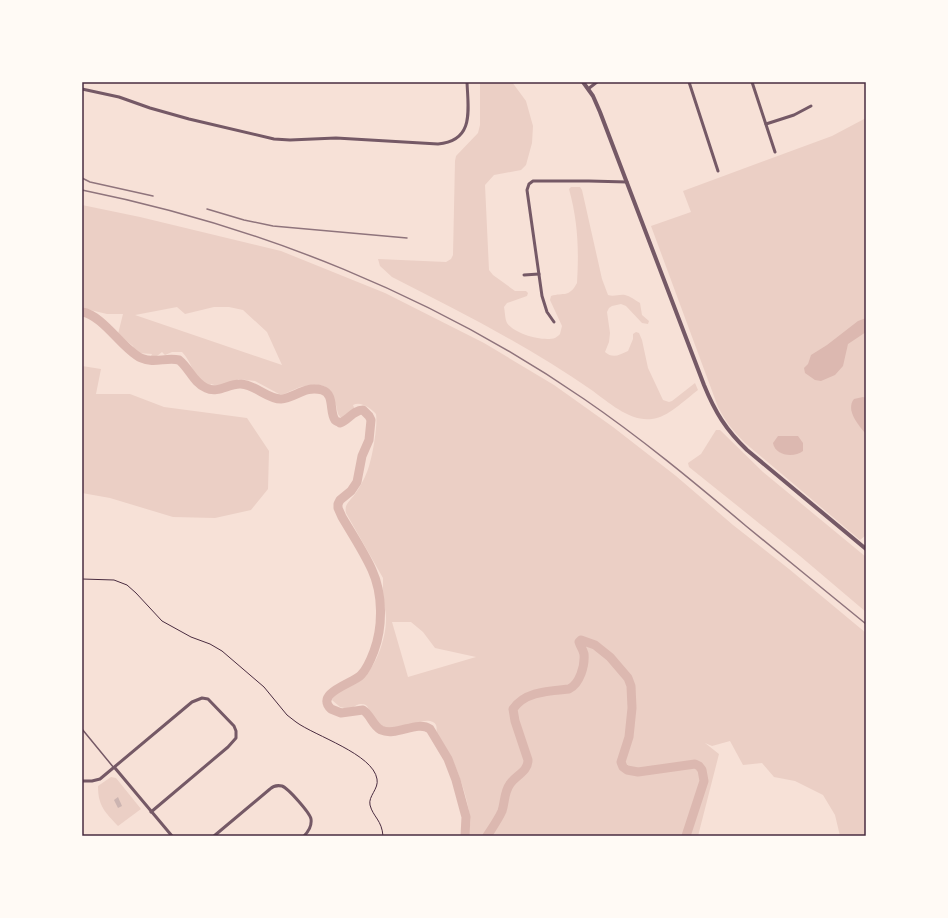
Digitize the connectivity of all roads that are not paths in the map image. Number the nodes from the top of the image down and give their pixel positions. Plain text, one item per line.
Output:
1 (467, 82) edge
2 (583, 82) edge
3 (597, 82) edge
4 (689, 82) edge
5 (752, 82) edge
6 (82, 89) edge
7 (588, 89) junction
8 (811, 106) dead end
9 (766, 124) junction
10 (775, 152) dead end
11 (718, 171) dead end
12 (627, 182) junction
13 (539, 274) junction
14 (524, 275) dead end
15 (554, 322) dead end
16 (866, 549) edge
17 (82, 729) edge
18 (115, 768) junction
19 (82, 780) edge
20 (151, 812) junction
21 (172, 836) edge
22 (214, 836) edge
23 (304, 836) edge

1 - 6 street
2 - 7 street
3 - 7 street
4 - 11 street
5 - 9 street
7 - 12 street
8 - 9 street
9 - 10 street
12 - 13 street
12 - 16 street
13 - 14 street
13 - 15 street
17 - 18 lane
18 - 19 street
18 - 20 street
18 - 20 street
20 - 21 street
22 - 23 street

